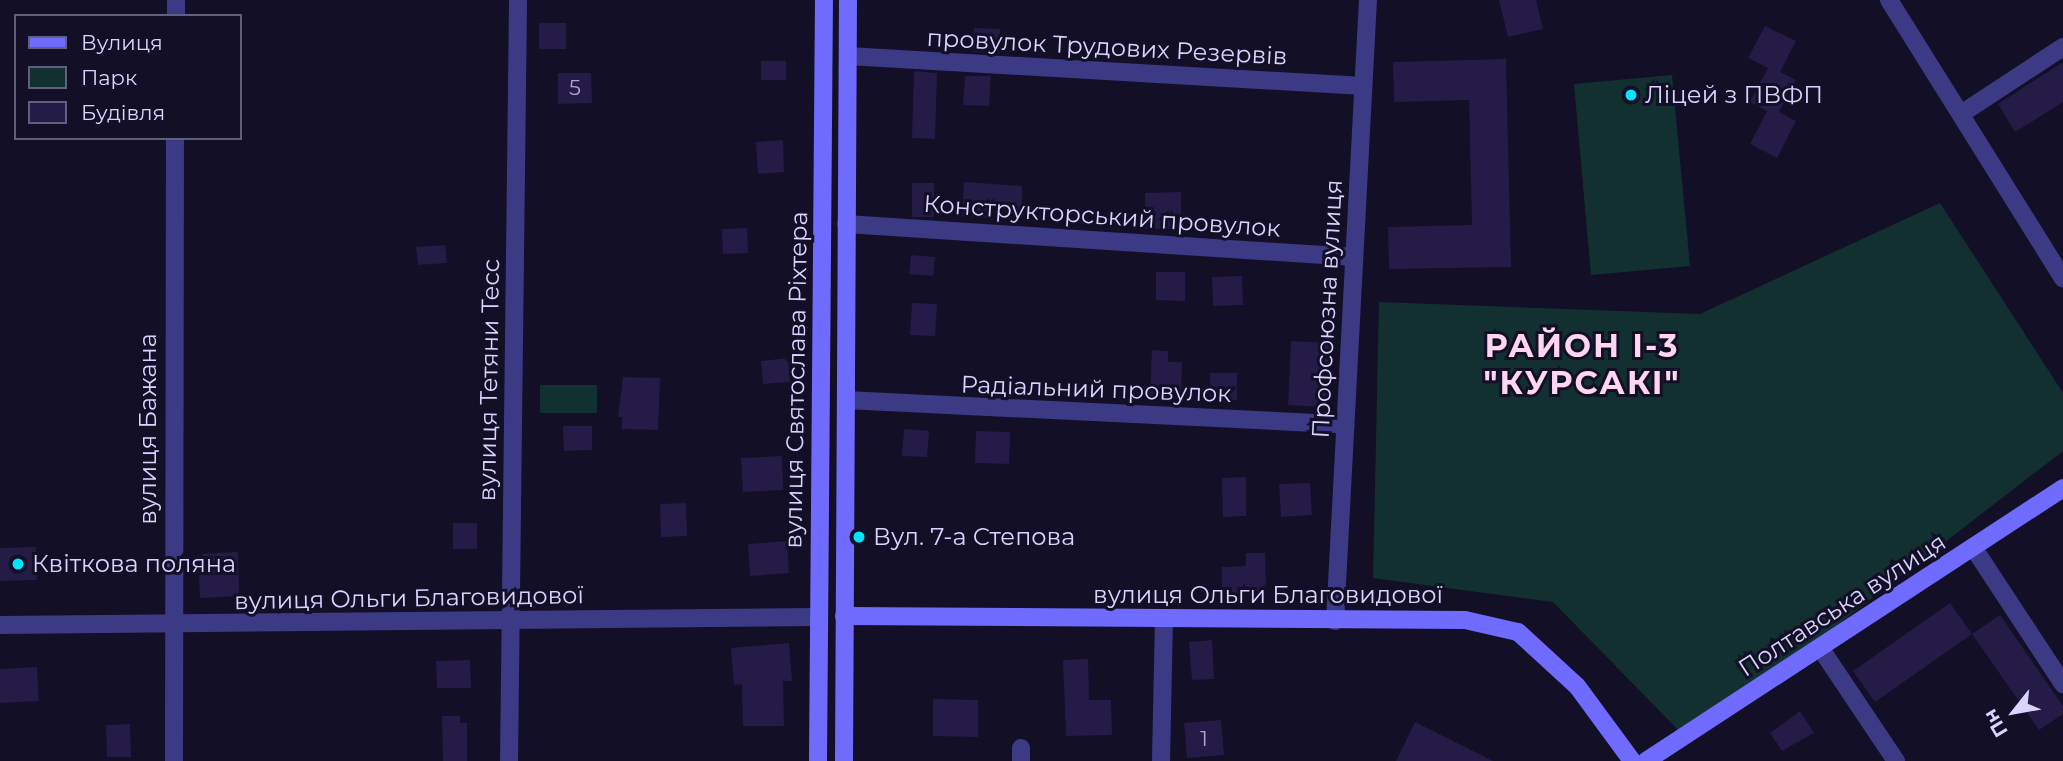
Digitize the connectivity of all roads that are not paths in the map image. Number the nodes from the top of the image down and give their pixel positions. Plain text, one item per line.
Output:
1 (518, 0) edge
2 (824, 0) edge
3 (848, 0) edge
4 (1368, 0) edge
5 (1889, 0) edge
6 (2063, 47) edge
7 (848, 56) junction
8 (1363, 86) junction
9 (1961, 114) junction
10 (174, 140) edge
11 (846, 225) junction
12 (1354, 257) junction
13 (2060, 268) edge
14 (846, 400) junction
15 (1345, 424) junction
16 (2063, 488) edge
17 (1973, 547) junction
18 (844, 616) junction
19 (818, 617) junction
20 (1164, 619) junction
21 (1335, 621) junction
22 (511, 622) junction
23 (0, 625) edge
24 (176, 625) junction
25 (1821, 649) junction
26 (2063, 684) edge
27 (174, 761) edge
28 (509, 761) edge
29 (818, 761) edge
30 (844, 761) edge
31 (1161, 761) edge
32 (1632, 761) edge
33 (1646, 761) edge
34 (1896, 761) edge

1 - 22 street, вулиця Тетяни Тесс
2 - 19 main road, вулиця Святослава Ріхтера
3 - 7 main road, вулиця Святослава Ріхтера
4 - 8 street, Профсоюзна вулиця
5 - 9 street
6 - 9 street
7 - 8 street, провулок Трудових Резервів
7 - 11 main road, вулиця Святослава Ріхтера
8 - 12 street, Профсоюзна вулиця
9 - 13 street
10 - 24 street, вулиця Бажана
11 - 12 street, Конструкторський провулок
11 - 14 main road, вулиця Святослава Ріхтера
12 - 15 street, Профсоюзна вулиця
14 - 15 street, Радіальний провулок
14 - 18 main road, вулиця Святослава Ріхтера
15 - 21 street, Профсоюзна вулиця
16 - 17 main road, Полтавська вулиця
17 - 25 main road, Полтавська вулиця
17 - 26 street
18 - 20 main road, вулиця Ольги Благовидової
18 - 30 main road, вулиця Святослава Ріхтера
19 - 22 street, вулиця Ольги Благовидової
19 - 29 main road, вулиця Святослава Ріхтера
20 - 21 main road, вулиця Ольги Благовидової
20 - 31 street
21 - 32 main road, вулиця Ольги Благовидової
22 - 24 street, вулиця Ольги Благовидової
22 - 28 street, вулиця Тетяни Тесс
23 - 24 street, вулиця Ольги Благовидової
24 - 27 street, вулиця Бажана
25 - 33 main road, Полтавська вулиця
25 - 34 street

